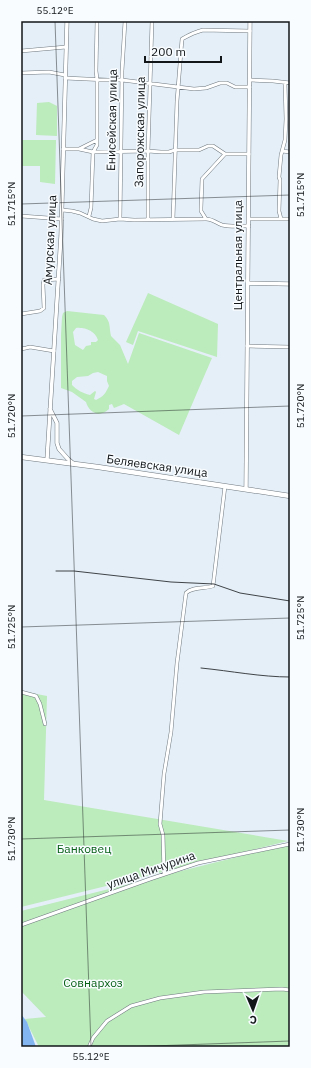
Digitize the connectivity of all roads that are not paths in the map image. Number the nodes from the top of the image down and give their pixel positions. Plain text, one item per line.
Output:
1 (67, 21) edge
2 (97, 21) edge
3 (125, 21) edge
4 (152, 21) edge
5 (250, 21) edge
6 (250, 31) junction
7 (66, 47) junction
8 (21, 51) edge
9 (21, 73) edge
10 (65, 76) junction
11 (96, 79) junction
12 (122, 80) junction
13 (250, 80) junction
14 (285, 83) junction
15 (290, 83) edge
16 (150, 84) junction
17 (178, 87) junction
18 (250, 87) junction
19 (97, 140) junction
20 (96, 145) junction
21 (79, 148) junction
22 (64, 149) junction
23 (175, 150) junction
24 (148, 151) junction
25 (282, 151) junction
26 (93, 152) junction
27 (100, 152) junction
28 (120, 152) junction
29 (290, 152) edge
30 (224, 154) junction
31 (249, 154) junction
32 (62, 210) junction
33 (21, 216) edge
34 (89, 216) junction
35 (62, 219) junction
36 (120, 219) junction
37 (148, 219) junction
38 (173, 219) junction
39 (206, 219) junction
40 (249, 219) junction
41 (280, 219) junction
42 (290, 219) edge
43 (249, 226) junction
44 (59, 279) junction
45 (248, 283) junction
46 (290, 284) edge
47 (21, 314) edge
48 (248, 346) junction
49 (290, 347) edge
50 (21, 349) edge
51 (54, 351) junction
52 (50, 408) junction
53 (21, 457) edge
54 (47, 460) junction
55 (74, 464) junction
56 (225, 486) junction
57 (246, 489) junction
58 (290, 496) edge
59 (21, 692) edge
60 (45, 724) dead end
61 (290, 844) edge
62 (164, 874) junction
63 (21, 924) edge
64 (290, 990) edge
65 (89, 1047) edge

1 - 7 street, Амурская улица
2 - 11 street
3 - 12 street, Енисейская улица
4 - 16 street, Запорожская улица
5 - 6 street, Центральная улица
6 - 13 street, Центральная улица
6 - 17 street
7 - 8 street
7 - 10 street, Амурская улица
9 - 10 street
10 - 11 street
10 - 22 street, Амурская улица
11 - 12 street
11 - 19 street
12 - 16 street
12 - 28 street, Енисейская улица
13 - 14 street
13 - 18 street, Центральная улица
14 - 15 street
14 - 25 street
16 - 17 street
16 - 24 street, Запорожская улица
17 - 18 street
17 - 23 street
18 - 31 street, Центральная улица
19 - 20 street
19 - 21 street
20 - 26 street
20 - 27 street
21 - 22 street
21 - 26 street
22 - 32 street, Амурская улица
23 - 24 street
23 - 30 street
23 - 38 street
24 - 28 street
24 - 37 street, Запорожская улица
25 - 29 street
25 - 41 street
26 - 27 street
26 - 34 street
27 - 28 street
28 - 36 street, Енисейская улица
30 - 31 street
30 - 39 street
31 - 40 street, Центральная улица
32 - 34 street
32 - 35 street, Амурская улица
33 - 35 street
34 - 36 street
35 - 44 street, Амурская улица
36 - 37 street
37 - 38 street
38 - 39 street
39 - 43 street
40 - 41 street
40 - 43 street, Центральная улица
41 - 42 street
43 - 45 street, Центральная улица
44 - 47 street
44 - 51 street, Амурская улица
45 - 46 street
45 - 48 street, Центральная улица
48 - 49 street
48 - 57 street, Центральная улица
50 - 51 street
51 - 52 street, Амурская улица
52 - 54 street, Амурская улица
52 - 55 street
53 - 54 main road, Беляевская улица
54 - 55 main road, Беляевская улица
55 - 56 main road, Беляевская улица
56 - 57 main road, Беляевская улица
56 - 62 street
57 - 58 main road, Беляевская улица
59 - 60 street
61 - 62 street, улица Мичурина
62 - 63 street, улица Мичурина
64 - 65 street

